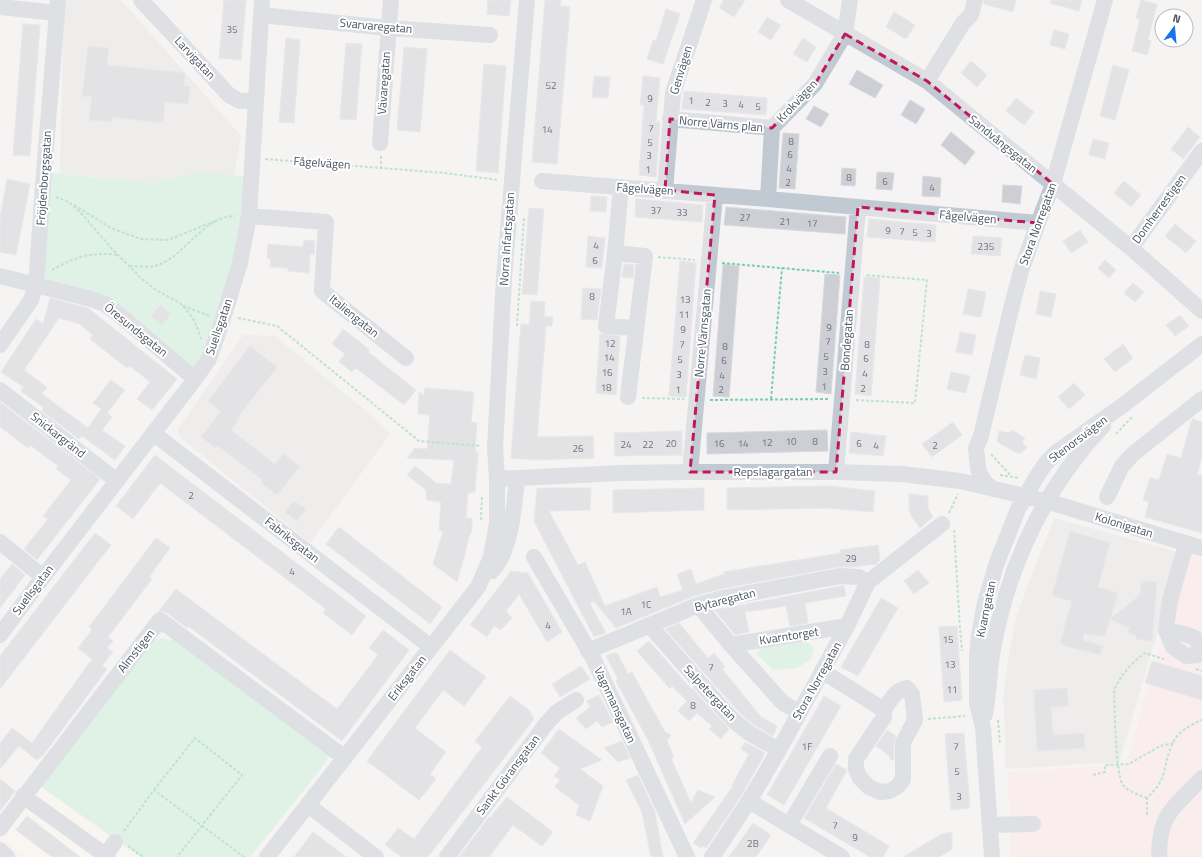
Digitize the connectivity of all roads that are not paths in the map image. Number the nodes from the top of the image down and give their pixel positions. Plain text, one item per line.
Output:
1 (141, 0) edge
2 (391, 0) edge
3 (527, 0) edge
4 (704, 0) edge
5 (788, 0) edge
6 (850, 0) edge
7 (964, 0) edge
8 (975, 0) edge
9 (1105, 0) edge
10 (58, 6) edge
11 (0, 7) edge
12 (262, 8) edge
13 (963, 23) junction
14 (388, 28) junction
15 (845, 34) junction
16 (490, 35) dead end
17 (927, 80) junction
18 (255, 101) junction
19 (670, 119) junction
20 (772, 128) junction
21 (380, 143) dead end
22 (1202, 151) edge
23 (542, 182) dead end
24 (1053, 184) junction
25 (621, 187) junction
26 (665, 190) junction
27 (716, 194) junction
28 (768, 199) junction
29 (858, 207) junction
30 (248, 216) junction
31 (1038, 223) junction
32 (1131, 248) junction
33 (615, 253) junction
34 (0, 276) edge
35 (36, 285) junction
36 (1202, 311) edge
37 (636, 328) junction
38 (1202, 344) edge
39 (0, 345) edge
40 (406, 358) dead end
41 (195, 379) junction
42 (0, 390) edge
43 (628, 397) road end
44 (1202, 399) edge
45 (1122, 406) junction
46 (153, 433) junction
47 (690, 472) junction
48 (836, 472) junction
49 (517, 478) junction
50 (497, 479) junction
51 (117, 480) junction
52 (993, 489) junction
53 (1025, 496) junction
54 (1107, 497) dead end
55 (1046, 501) junction
56 (942, 524) road end
57 (0, 542) edge
58 (1186, 544) junction
59 (1202, 548) edge
60 (534, 557) dead end
61 (43, 577) junction
62 (868, 582) junction
63 (478, 587) junction
64 (698, 605) junction
65 (650, 626) junction
66 (847, 626) junction
67 (1166, 630) dead end
68 (0, 635) edge
69 (731, 645) junction
70 (431, 647) junction
71 (588, 651) junction
72 (822, 671) junction
73 (576, 700) dead end
74 (884, 710) junction
75 (799, 712) junction
76 (982, 728) junction
77 (779, 750) junction
78 (830, 756) dead end
79 (346, 758) junction
80 (1202, 778) edge
81 (24, 796) junction
82 (749, 800) junction
83 (308, 805) junction
84 (1033, 824) dead end
85 (789, 825) junction
86 (990, 825) junction
87 (0, 828) edge
88 (121, 839) road end
89 (0, 850) edge
90 (106, 856) edge
91 (8, 857) edge
92 (267, 857) edge
93 (376, 857) edge
94 (447, 857) edge
95 (687, 857) edge
96 (712, 857) edge
97 (842, 857) edge
98 (992, 857) edge
99 (1159, 857) edge

1 - 18 street, Larvigatan
2 - 14 street, Vävaregatan
3 - 50 street, Norra Infartsgatan
4 - 19 street, Genvägen
5 - 15 street, Sandvångsgatan
6 - 15 street
7 - 13 street
8 - 13 street
9 - 24 street, Stora Norregatan
10 - 11 street
10 - 35 street, Fröjdenborgsgatan
12 - 14 street, Svarvaregatan
12 - 18 street, Suellsgatan
13 - 17 street
14 - 16 street, Svarvaregatan
14 - 21 street, Vävaregatan
15 - 17 street, Sandvångsgatan
15 - 20 street, Krokvägen
17 - 24 street, Sandvångsgatan
18 - 30 street, Suellsgatan
19 - 20 street, Norre Värns plan
19 - 26 street, Genvägen
20 - 28 street, Krokvägen
22 - 32 street, Domherrestigen
23 - 25 street, Fågelvägen
24 - 31 street, Stora Norregatan
24 - 32 street, Sandvångsgatan
25 - 26 street, Fågelvägen
25 - 33 street
26 - 27 street, Fågelvägen
27 - 28 street, Fågelvägen
27 - 47 street, Norre Värnsgatan
28 - 29 street, Fågelvägen
29 - 31 street, Fågelvägen
29 - 48 street, Bondegatan
30 - 40 street, Italiengatan
30 - 41 street, Suellsgatan
31 - 52 street, Stora Norregatan
32 - 36 street, Sandvångsgatan
33 - 37 street
33 - 37 street
34 - 35 street, Öresundsgatan
35 - 39 street, Fröjdenborgsgatan
35 - 41 street, Öresundsgatan
37 - 43 street
38 - 45 street, Stenorsvägen
41 - 46 street, Suellsgatan
42 - 51 street, Snickargränd
44 - 54 street
45 - 53 street, Stenorsvägen
45 - 55 street, Stenorsvägen
46 - 51 street, Suellsgatan
46 - 70 street, Fabriksgatan
47 - 48 street, Repslagargatan
47 - 49 street, Repslagargatan
48 - 52 street, Repslagargatan
49 - 50 street, Repslagargatan
49 - 63 street
50 - 63 street, Eriksgatan
51 - 61 street, Suellsgatan
52 - 53 street, Repslagargatan
53 - 55 street, Repslagargatan
53 - 76 street, Kvarngatan
55 - 58 street, Kolonigatan
55 - 76 street, Kvarngatan
56 - 62 street, Stora Norregatan
57 - 61 street
58 - 59 street, Kolonigatan
58 - 67 street
60 - 71 street, Vagnmansgatan
61 - 68 street, Suellsgatan
62 - 64 street, Bytaregatan
62 - 66 street, Stora Norregatan
63 - 70 street, Eriksgatan
64 - 65 street, Bytaregatan
64 - 69 street
65 - 71 street, Bytaregatan
65 - 77 street, Salpetergatan
66 - 69 street, Kvarntorget
66 - 72 street, Stora Norregatan
69 - 75 street
70 - 79 street, Eriksgatan
71 - 95 street, Vagnmansgatan
72 - 74 street
72 - 75 street, Stora Norregatan
73 - 94 street, Sankt Göransgatan
74 - 74 street
75 - 77 street, Stora Norregatan
76 - 86 street, Kvarngatan
77 - 82 street, Stora Norregatan
78 - 85 street
79 - 81 street, Almstigen
79 - 83 street, Eriksgatan
80 - 99 street
81 - 87 street, Almstigen
81 - 90 street
82 - 85 street
82 - 96 street, Stora Norregatan
83 - 92 street, Eriksgatan
83 - 93 street
84 - 86 street
85 - 97 street
86 - 98 street, Kvarngatan
88 - 90 street
89 - 91 street

